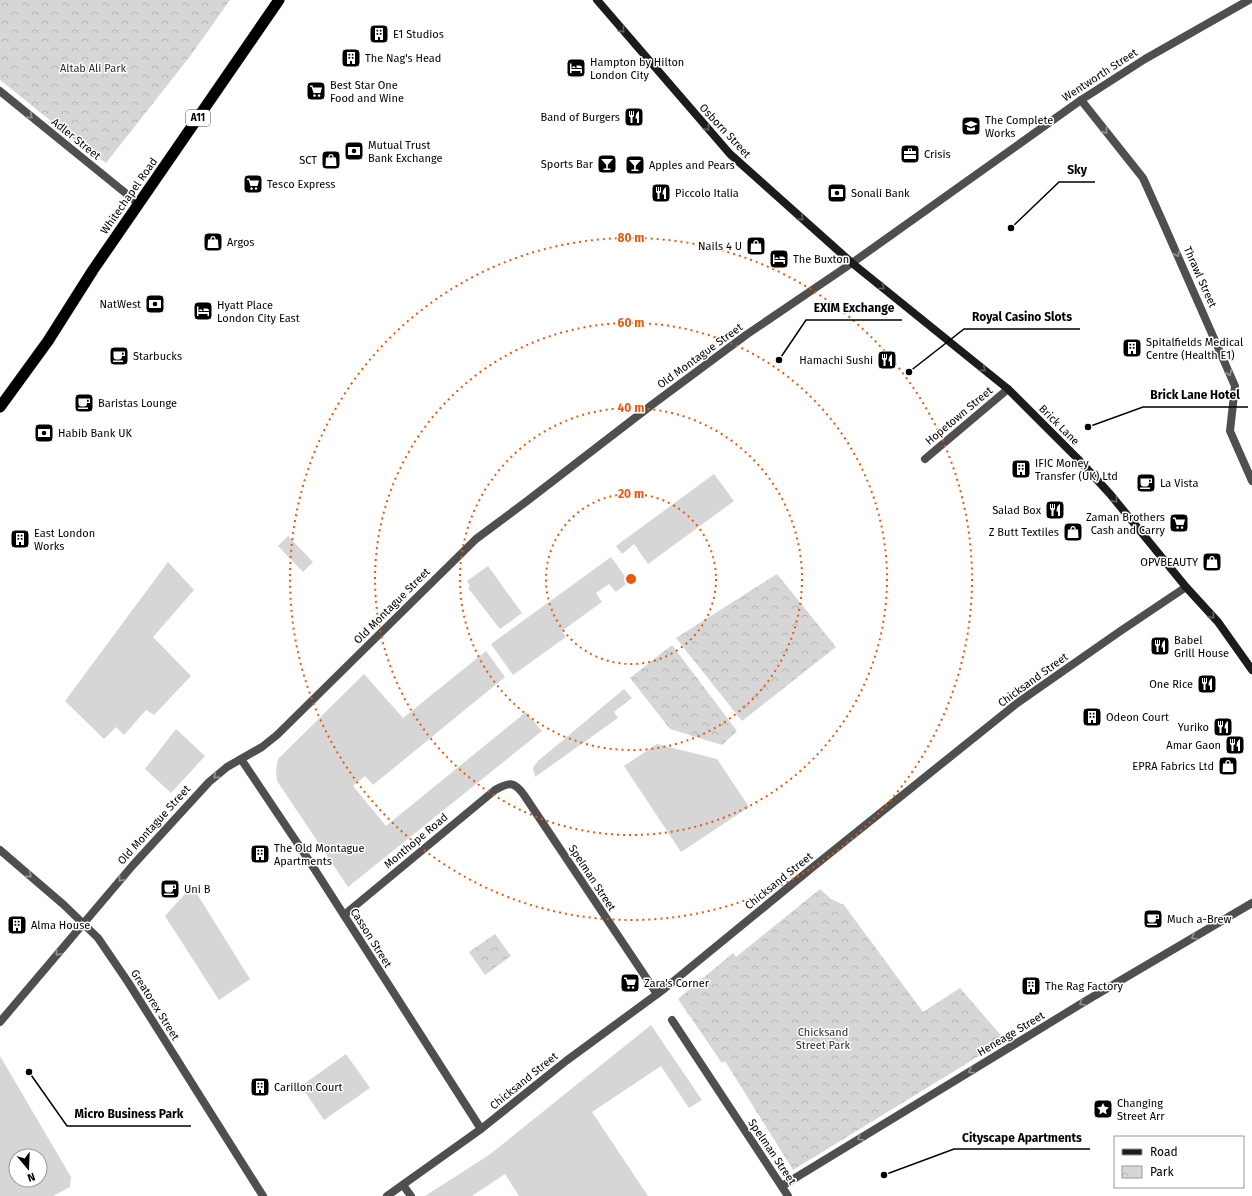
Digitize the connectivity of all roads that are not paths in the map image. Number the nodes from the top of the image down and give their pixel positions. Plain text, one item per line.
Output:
1 (279, 0) edge
2 (596, 0) edge
3 (1249, 0) edge
4 (0, 91) edge
5 (1080, 100) junction
6 (139, 204) junction
7 (852, 263) junction
8 (1008, 389) junction
9 (0, 407) edge
10 (925, 459) dead end
11 (1252, 481) edge
12 (1186, 587) junction
13 (1252, 670) edge
14 (241, 759) junction
15 (503, 785) joint
16 (0, 850) edge
17 (1252, 903) edge
18 (344, 915) junction
19 (83, 924) junction
20 (657, 994) junction
21 (672, 1020) dead end
22 (0, 1022) edge
23 (481, 1129) junction
24 (403, 1185) junction
25 (782, 1186) junction
26 (263, 1196) edge
27 (388, 1196) edge
28 (411, 1196) edge
29 (788, 1196) edge

1 - 6 highway, Whitechapel Road / A11
2 -> 7 main road, Osborn Street
3 - 5 street, Wentworth Street
4 -> 6 street, Adler Street
5 - 7 street, Wentworth Street
5 -> 11 street, Thrawl Street
6 - 9 highway, Whitechapel Road / A11
7 -> 8 main road, Brick Lane
7 - 14 street, Old Montague Street
8 - 10 street, Hopetown Street
8 -> 12 main road, Brick Lane
12 -> 13 main road, Brick Lane
12 - 20 street, Chicksand Street
14 - 18 street, Casson Street
14 -> 19 street, Old Montague Street
15 - 18 street, Monthope Road
15 - 20 street, Spelman Street
16 -> 19 street, Greatorex Street
17 -> 25 street, Heneage Street
18 - 23 street, Casson Street
19 -> 22 street, Old Montague Street
19 - 26 street, Greatorex Street
20 - 23 street, Chicksand Street
21 - 25 street, Spelman Street
23 - 24 street, Chicksand Street
24 - 27 street, Chicksand Street
24 - 28 street
25 - 29 street, Spelman Street

